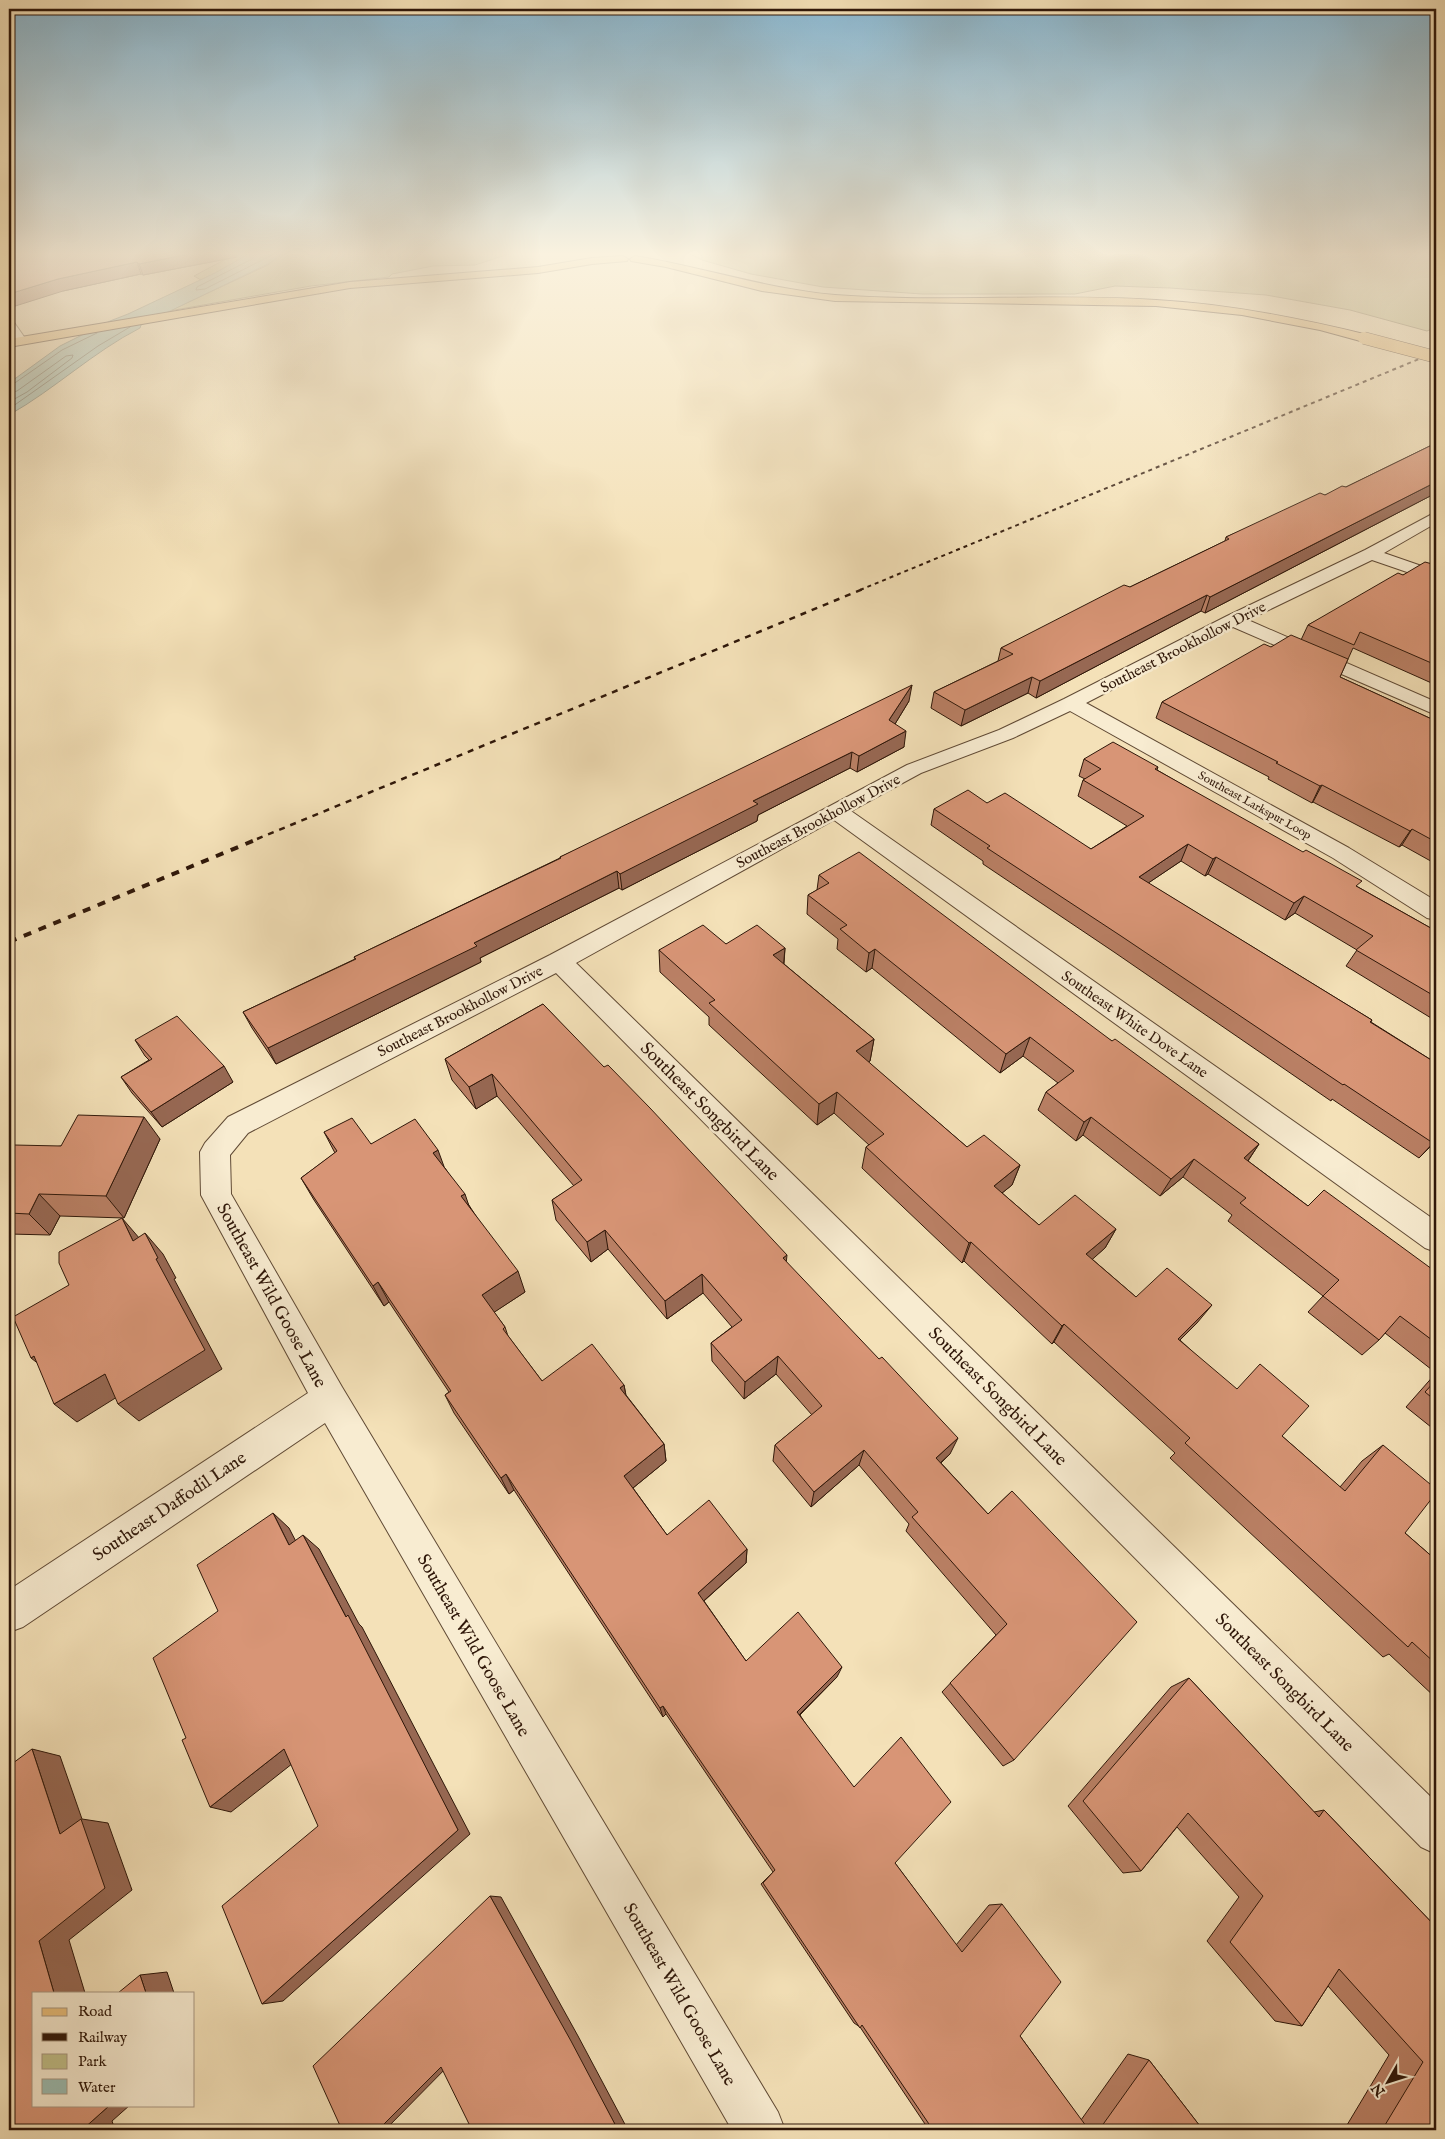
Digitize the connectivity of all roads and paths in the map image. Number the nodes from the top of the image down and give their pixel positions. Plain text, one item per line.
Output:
1 (1416, 352) edge
2 (1436, 357) edge
3 (1436, 517) edge
4 (1372, 554) junction
5 (1436, 576) edge
6 (1233, 620) junction
7 (1072, 703) junction
8 (1436, 709) edge
9 (835, 810) junction
10 (1436, 912) edge
11 (559, 961) junction
12 (215, 1152) joint
13 (1436, 1238) edge
14 (330, 1399) junction
15 (9, 1614) edge
16 (1436, 1832) edge
17 (760, 2130) edge

1 - 2 main road, bridge
3 - 4 street, Southeast Brookhollow Drive
4 - 5 street
4 - 6 street, Southeast Brookhollow Drive
6 - 7 street, Southeast Brookhollow Drive
6 - 8 street
7 - 9 street, Southeast Brookhollow Drive
7 - 10 street, Southeast Larkspur Loop
9 - 11 street, Southeast Brookhollow Drive
9 - 13 street, Southeast White Dove Lane
11 - 12 street, Southeast Brookhollow Drive
11 - 16 street, Southeast Songbird Lane
12 - 14 street, Southeast Wild Goose Lane
14 - 15 street, Southeast Daffodil Lane
14 - 17 street, Southeast Wild Goose Lane

